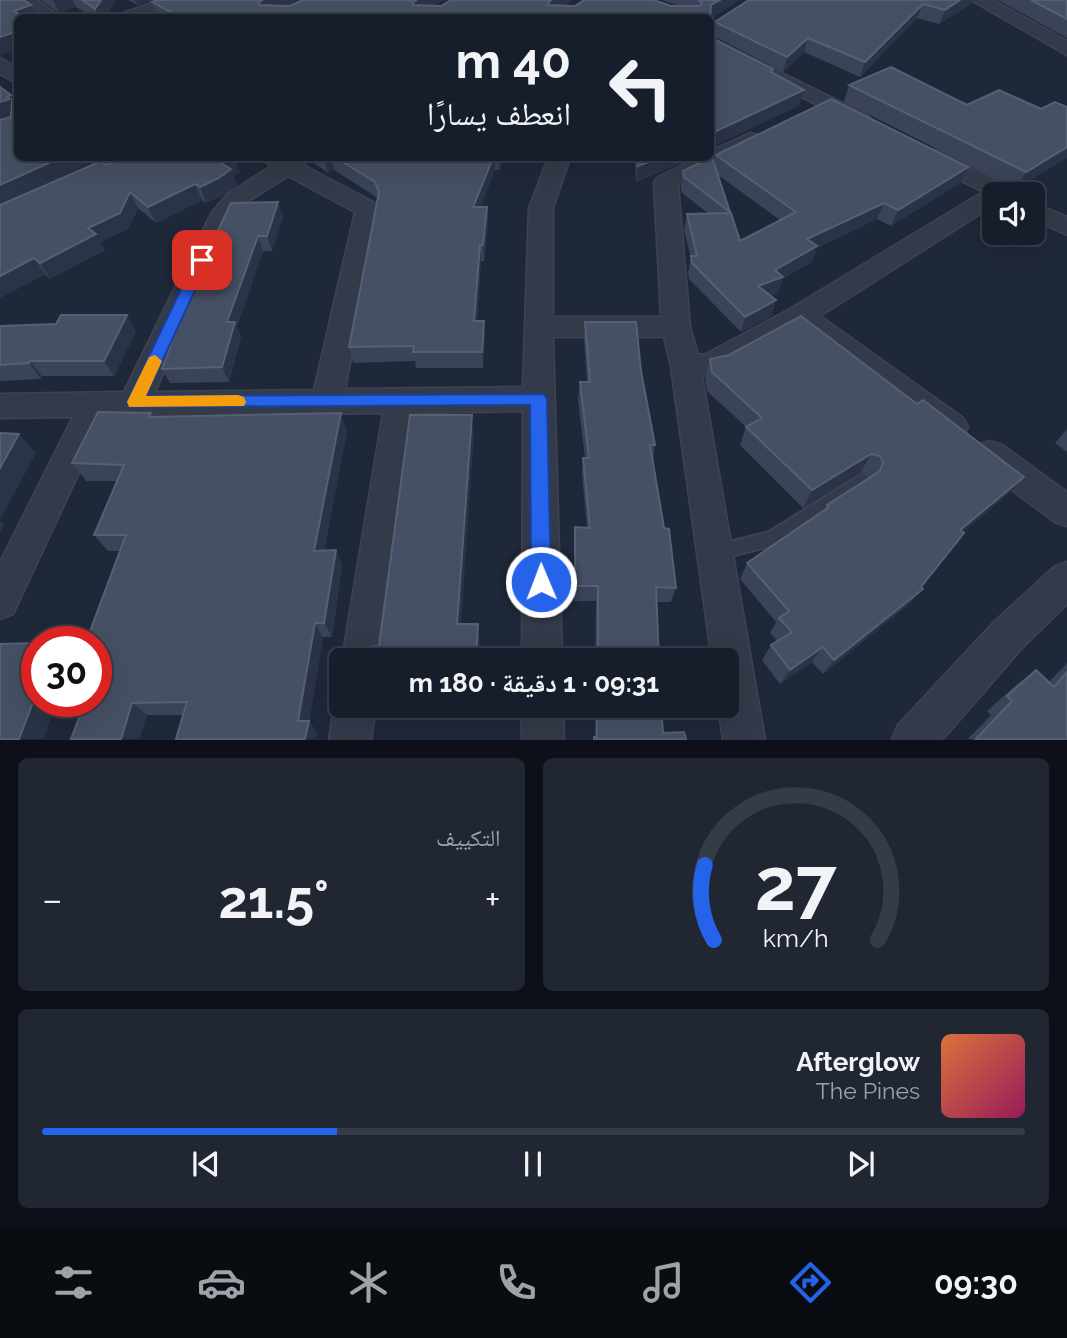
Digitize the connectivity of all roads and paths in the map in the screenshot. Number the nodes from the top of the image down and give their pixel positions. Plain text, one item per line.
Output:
1 (176, 0) edge
2 (980, 0) edge
3 (20, 1) edge
4 (44, 14) edge
5 (150, 14) edge
6 (714, 45) edge
7 (1067, 49) edge
8 (0, 63) edge
9 (14, 75) edge
10 (828, 102) junction
11 (877, 128) edge
12 (914, 147) edge
13 (714, 158) edge
14 (284, 161) edge
15 (287, 161) edge
16 (557, 161) edge
17 (709, 161) edge
18 (982, 185) edge
19 (982, 204) edge
20 (1045, 216) edge
21 (1067, 227) edge
22 (800, 316) junction
23 (539, 327) junction
24 (676, 327) junction
25 (686, 367) junction
26 (538, 399) junction
27 (135, 402) junction
28 (327, 402) junction
29 (400, 402) junction
30 (95, 404) junction
31 (0, 406) edge
32 (862, 481) edge
33 (1067, 511) edge
34 (715, 552) junction
35 (1067, 579) edge
36 (0, 601) edge
37 (364, 648) edge
38 (542, 648) edge
39 (353, 718) edge
40 (542, 718) edge
41 (350, 740) edge
42 (543, 740) edge
43 (744, 740) edge
44 (913, 740) edge

1 - 5 street
2 - 7 street
3 - 4 street
6 - 10 street
8 - 9 street
10 - 11 street
10 - 13 street
12 - 18 street
14 - 27 street
15 - 28 street
16 - 23 street
17 - 24 street
19 - 22 street
20 - 21 street
22 - 25 street
22 - 33 street
23 - 24 street
23 - 26 street
24 - 25 street
25 - 34 street
26 - 29 street
26 - 38 street
27 - 28 street
27 - 30 street
28 - 29 street
29 - 37 street
30 - 31 street
30 - 36 street
32 - 34 lane
34 - 43 street
35 - 44 street
39 - 41 street
40 - 42 street

